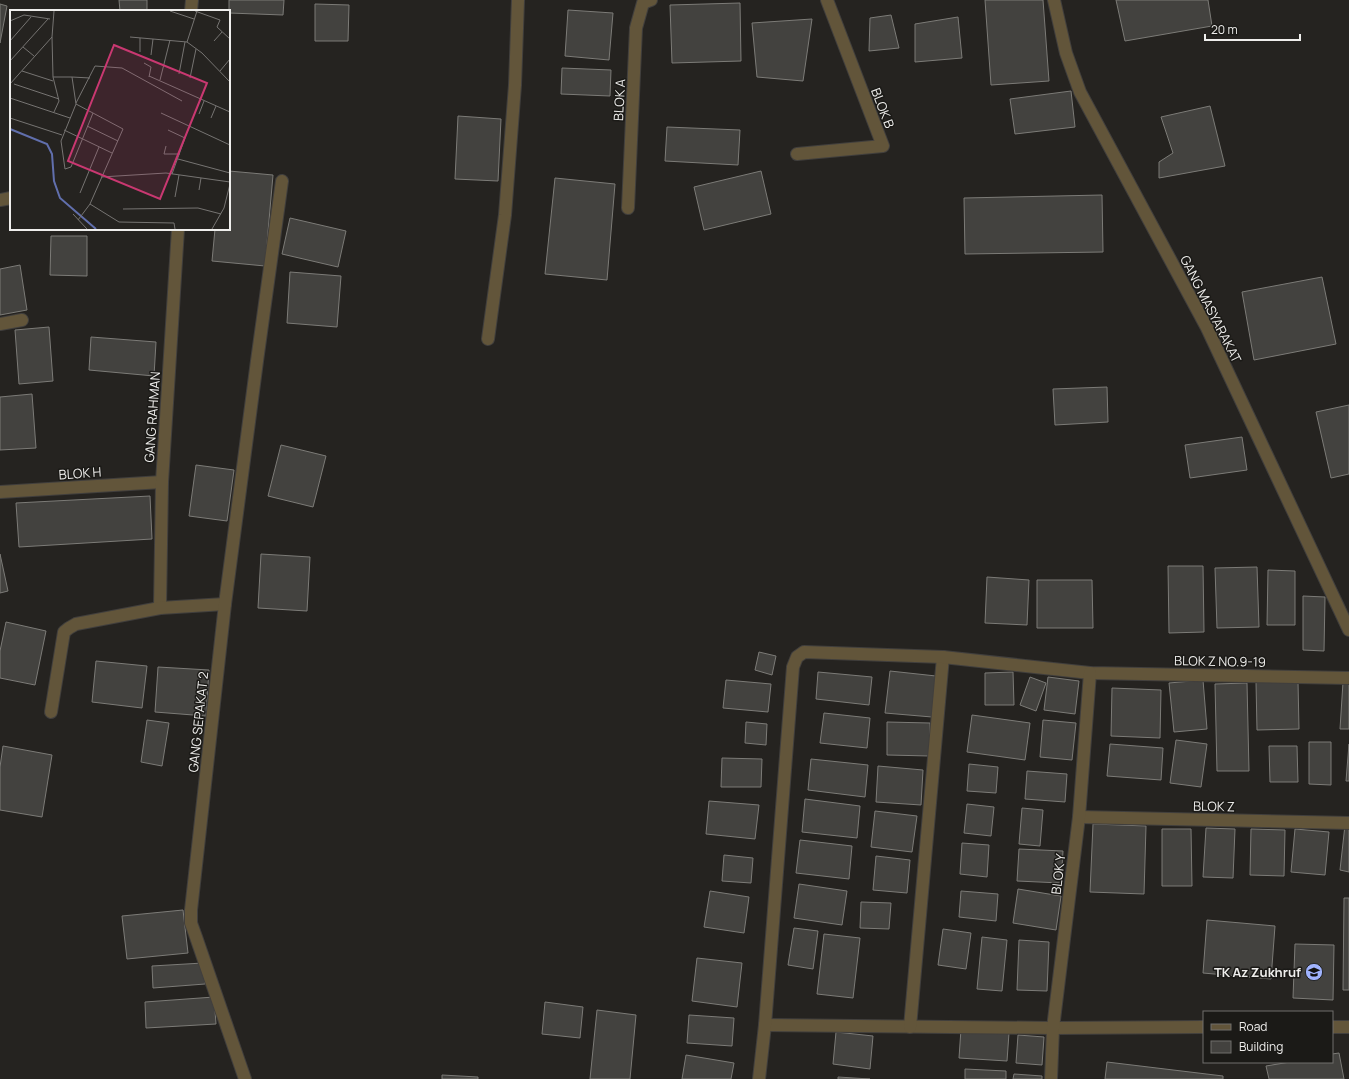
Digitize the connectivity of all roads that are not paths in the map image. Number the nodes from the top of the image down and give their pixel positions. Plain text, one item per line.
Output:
1 (192, 0) edge
2 (518, 0) edge
3 (651, 0) edge
4 (827, 0) edge
5 (1054, 0) edge
6 (191, 10) edge
7 (797, 154) dead end
8 (282, 181) dead end
9 (10, 198) edge
10 (0, 200) edge
11 (628, 208) dead end
12 (178, 230) edge
13 (22, 320) dead end
14 (0, 324) edge
15 (488, 339) dead end
16 (162, 482) junction
17 (0, 492) edge
18 (225, 604) junction
19 (160, 608) junction
20 (1349, 630) edge
21 (943, 657) junction
22 (1090, 673) junction
23 (1349, 678) edge
24 (51, 712) dead end
25 (1079, 818) junction
26 (1349, 823) edge
27 (764, 1025) junction
28 (910, 1027) junction
29 (1203, 1027) edge
30 (1333, 1027) edge
31 (1349, 1027) edge
32 (1053, 1028) junction
33 (245, 1079) edge
34 (759, 1079) edge
35 (1051, 1079) edge

1 - 6 street
2 - 15 street
3 - 11 street, BLOK A
4 - 7 street, BLOK B
5 - 20 street, GANG MASYARAKAT
8 - 18 street, GANG SEPAKAT 2
9 - 10 street
12 - 16 street, GANG RAHMAN
13 - 14 street
16 - 17 street, BLOK H
16 - 19 street, GANG RAHMAN
18 - 19 street
18 - 33 street, GANG SEPAKAT 2
19 - 24 street
21 - 22 street, BLOK Z NO.9-19
21 - 27 street, BLOK Z NO.9-19
21 - 28 street
22 - 23 street, BLOK Z NO.9-19
22 - 25 street, BLOK Y
25 - 26 street, BLOK Z
25 - 32 street, BLOK Y
27 - 28 street
27 - 34 street, BLOK Z NO.9-19
28 - 32 street
29 - 32 street
30 - 31 street
32 - 35 street, BLOK Y

